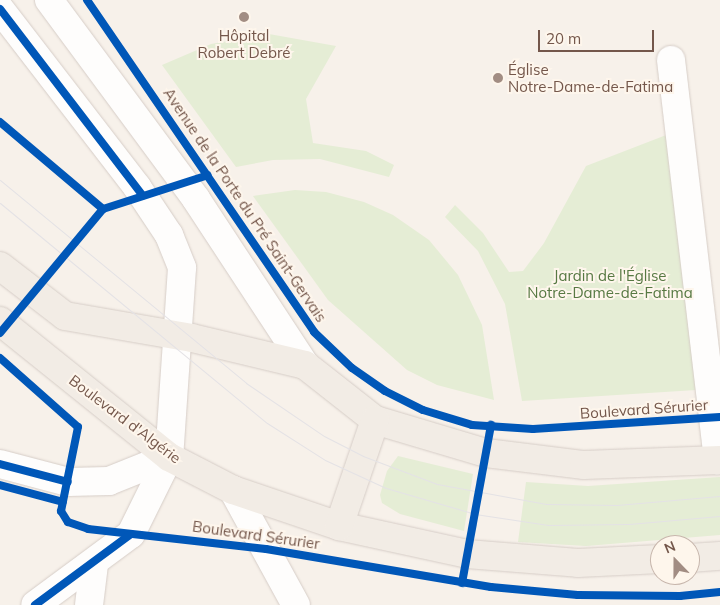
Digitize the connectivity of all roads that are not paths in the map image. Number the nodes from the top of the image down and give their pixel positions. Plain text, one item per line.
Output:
1 (50, 0) edge
2 (0, 8) edge
3 (671, 60) dead end
4 (0, 266) edge
5 (0, 321) edge
6 (179, 336) junction
7 (305, 365) junction
8 (375, 420) junction
9 (169, 457) junction
10 (719, 460) edge
11 (0, 464) edge
12 (233, 490) junction
13 (339, 526) junction
14 (720, 556) edge
15 (700, 557) edge
16 (650, 559) edge
17 (94, 564) junction
18 (35, 605) edge
19 (89, 605) edge
20 (296, 605) edge

1 - 7 street
2 - 6 street
3 - 10 street
4 - 6 main road
5 - 9 main road, Boulevard d'Algérie
6 - 7 main road
6 - 9 street
7 - 8 main road
8 - 10 main road
8 - 13 main road
9 - 11 street
9 - 12 main road, Boulevard d'Algérie
9 - 17 street
12 - 13 main road, Boulevard d'Algérie
12 - 20 street
13 - 16 main road, Boulevard Sérurier
14 - 15 main road
17 - 18 street
17 - 19 street

